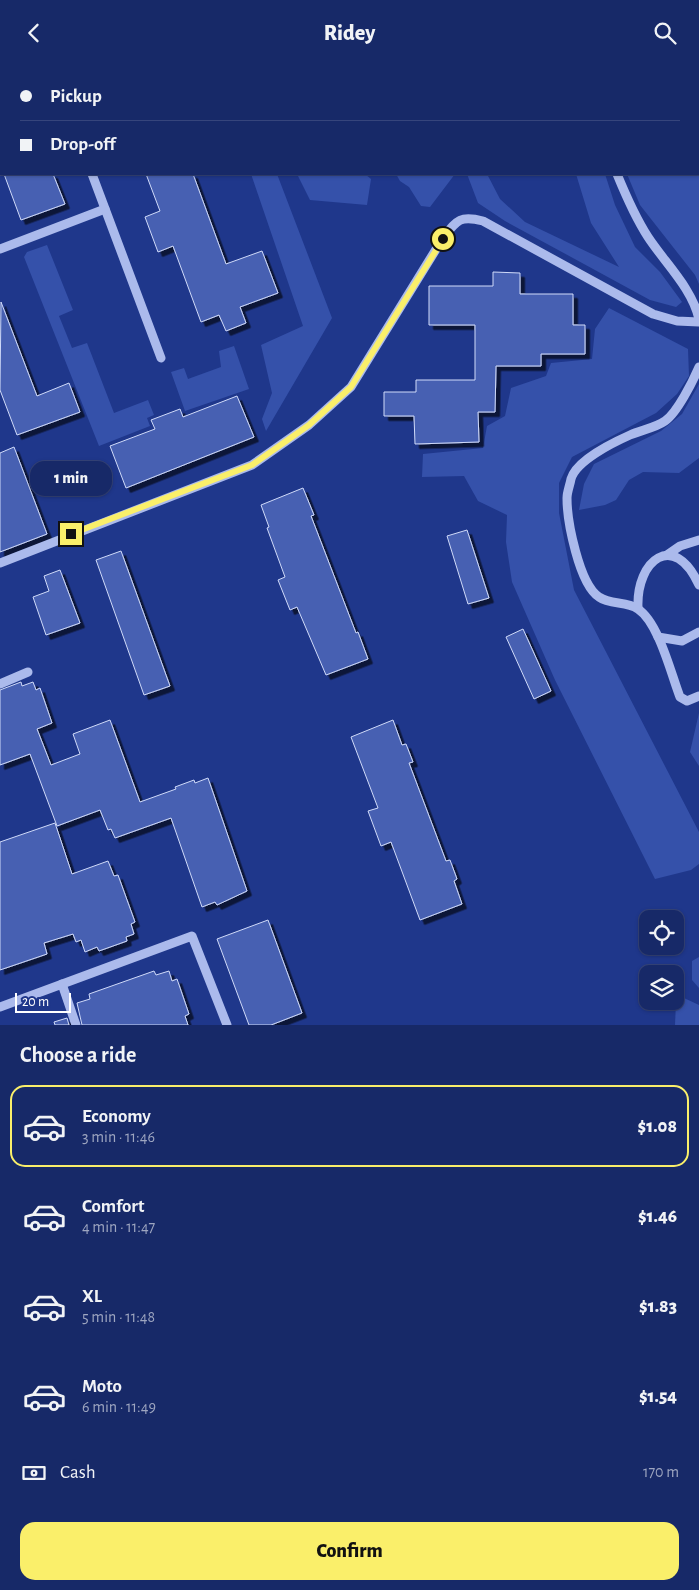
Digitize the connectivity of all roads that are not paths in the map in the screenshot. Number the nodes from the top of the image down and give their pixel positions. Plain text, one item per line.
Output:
1 (92, 175) edge
2 (617, 175) edge
3 (105, 209) junction
4 (1, 245) edge
5 (699, 320) edge
6 (161, 358) dead end
7 (699, 367) edge
8 (699, 539) edge
9 (667, 555) junction
10 (0, 563) edge
11 (699, 585) edge
12 (638, 608) junction
13 (699, 632) edge
14 (658, 637) junction
15 (28, 672) dead end
16 (0, 684) edge
17 (699, 696) edge
18 (62, 985) junction
19 (0, 1007) edge
20 (76, 1025) edge
21 (228, 1025) edge

1 - 3 street
2 - 5 street
3 - 4 street
3 - 6 street
5 - 10 street
7 - 12 street
8 - 9 street
9 - 11 street
9 - 12 street
12 - 14 street
13 - 14 street
14 - 17 street
15 - 16 street
18 - 19 street
18 - 20 street
18 - 21 street

